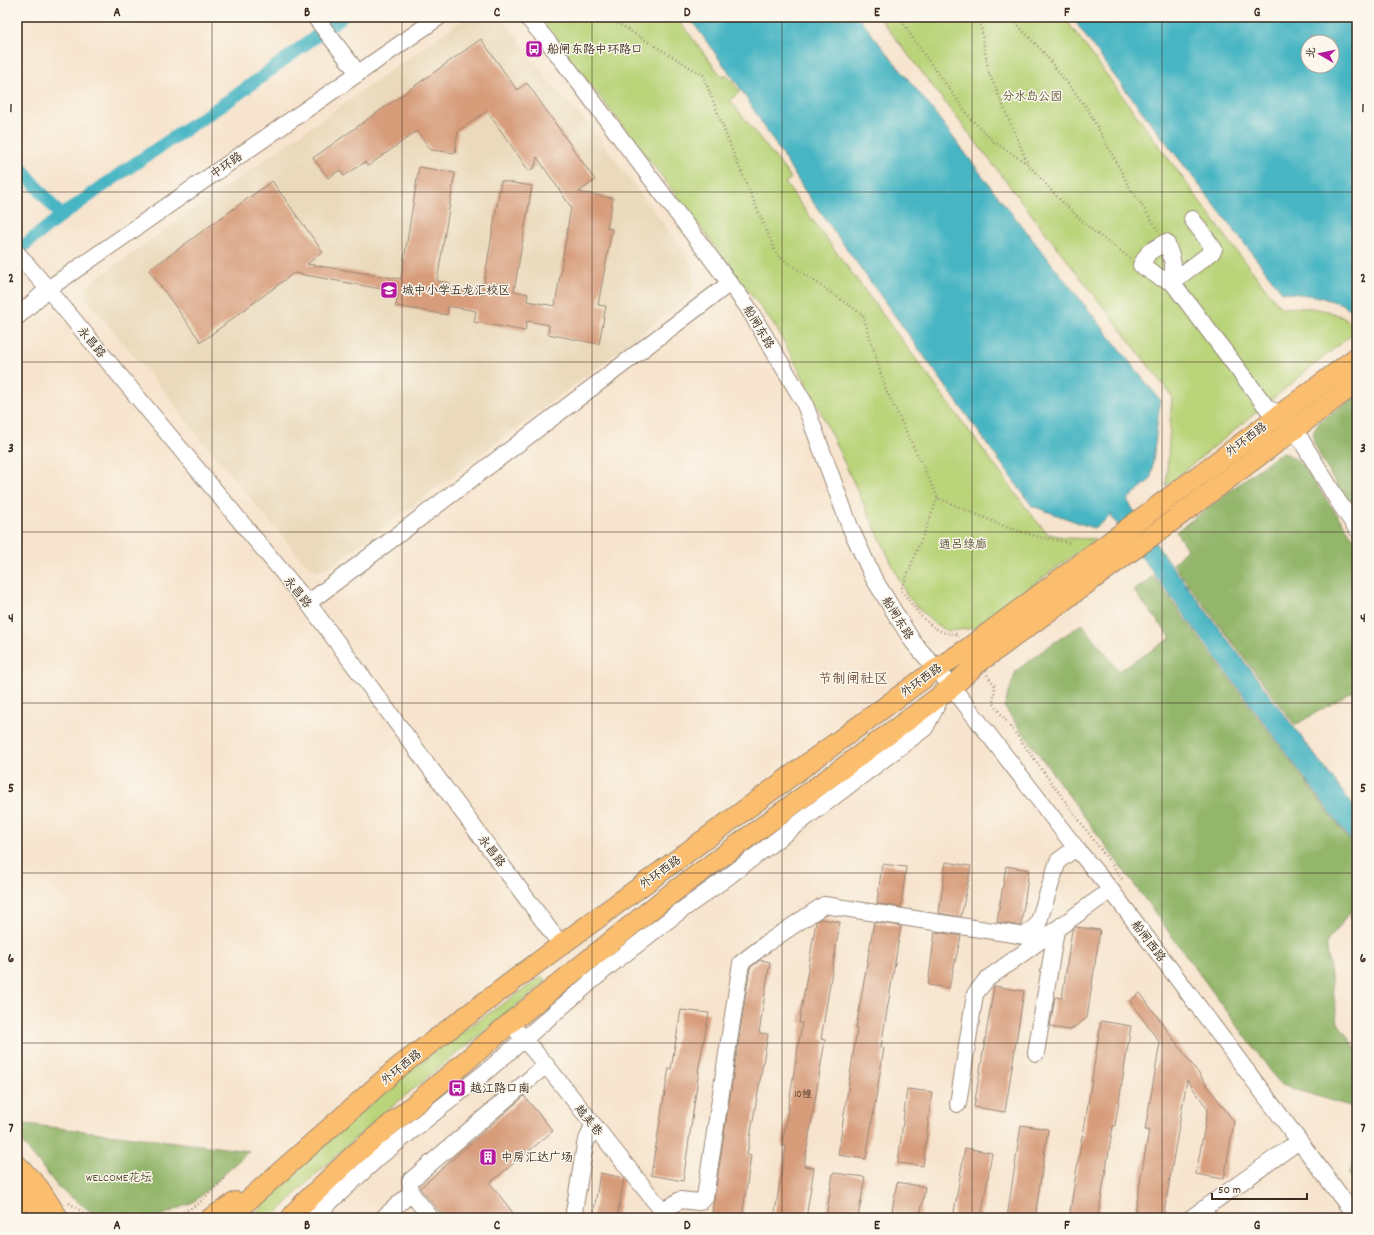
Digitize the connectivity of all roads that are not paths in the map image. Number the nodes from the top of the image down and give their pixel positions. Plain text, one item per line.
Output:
1 (439, 17) edge
2 (527, 17) edge
3 (316, 18) edge
4 (358, 73) junction
5 (1192, 219) dead end
6 (17, 253) edge
7 (1172, 282) junction
8 (730, 283) junction
9 (48, 289) junction
10 (17, 317) edge
11 (1350, 362) edge
12 (1354, 384) edge
13 (1282, 413) junction
14 (1294, 430) junction
15 (1357, 529) edge
16 (308, 603) junction
17 (973, 656) junction
18 (936, 670) junction
19 (948, 690) junction
20 (1076, 848) junction
21 (1111, 890) junction
22 (1056, 930) junction
23 (561, 945) junction
24 (510, 1023) junction
25 (524, 1039) junction
26 (1036, 1053) dead end
27 (546, 1065) junction
28 (958, 1104) dead end
29 (593, 1125) junction
30 (1299, 1141) junction
31 (17, 1165) edge
32 (17, 1186) edge
33 (262, 1186) junction
34 (411, 1193) junction
35 (61, 1213) edge
36 (304, 1215) edge
37 (666, 1215) edge
38 (211, 1218) edge
39 (228, 1218) edge
40 (383, 1218) edge
41 (431, 1218) edge
42 (573, 1218) edge
43 (1191, 1218) edge
44 (1357, 1218) edge

1 - 4 street, 中环路
2 - 8 street, 船闸东路
3 - 4 street
4 - 9 street, 中环路
5 - 7 street
6 - 9 street, 永昌路
7 - 7 street
7 - 13 street
8 - 16 street
8 - 18 street, 船闸东路
9 - 10 street, 中环路
9 - 16 street, 永昌路
11 - 13 main road, 外环西路
12 - 14 main road, 外环西路
13 - 14 street
13 - 17 main road, 外环西路
14 - 15 street
14 - 17 main road, 外环西路
16 - 23 street, 永昌路
17 - 18 main road, 外环西路
17 - 19 main road, 外环西路
18 - 19 street, 船闸西路
18 - 23 main road, 外环西路
19 - 20 street, 船闸西路
19 - 24 main road, 外环西路
19 - 25 street
20 - 21 street, 船闸西路
20 - 37 street
21 - 22 street
21 - 30 street, 船闸西路
22 - 26 street
22 - 28 street
23 - 33 main road, 外环西路
24 - 25 street, 越美巷
24 - 36 main road, 外环西路
25 - 27 street, 越美巷
25 - 36 street
27 - 29 street, 越美巷
27 - 34 street
29 - 37 street, 越美巷
29 - 42 street
30 - 43 street
30 - 44 street, 船闸西路
31 - 35 main road
32 - 35 highway
33 - 38 main road
33 - 39 main road, 外环西路
34 - 40 street
34 - 41 street

